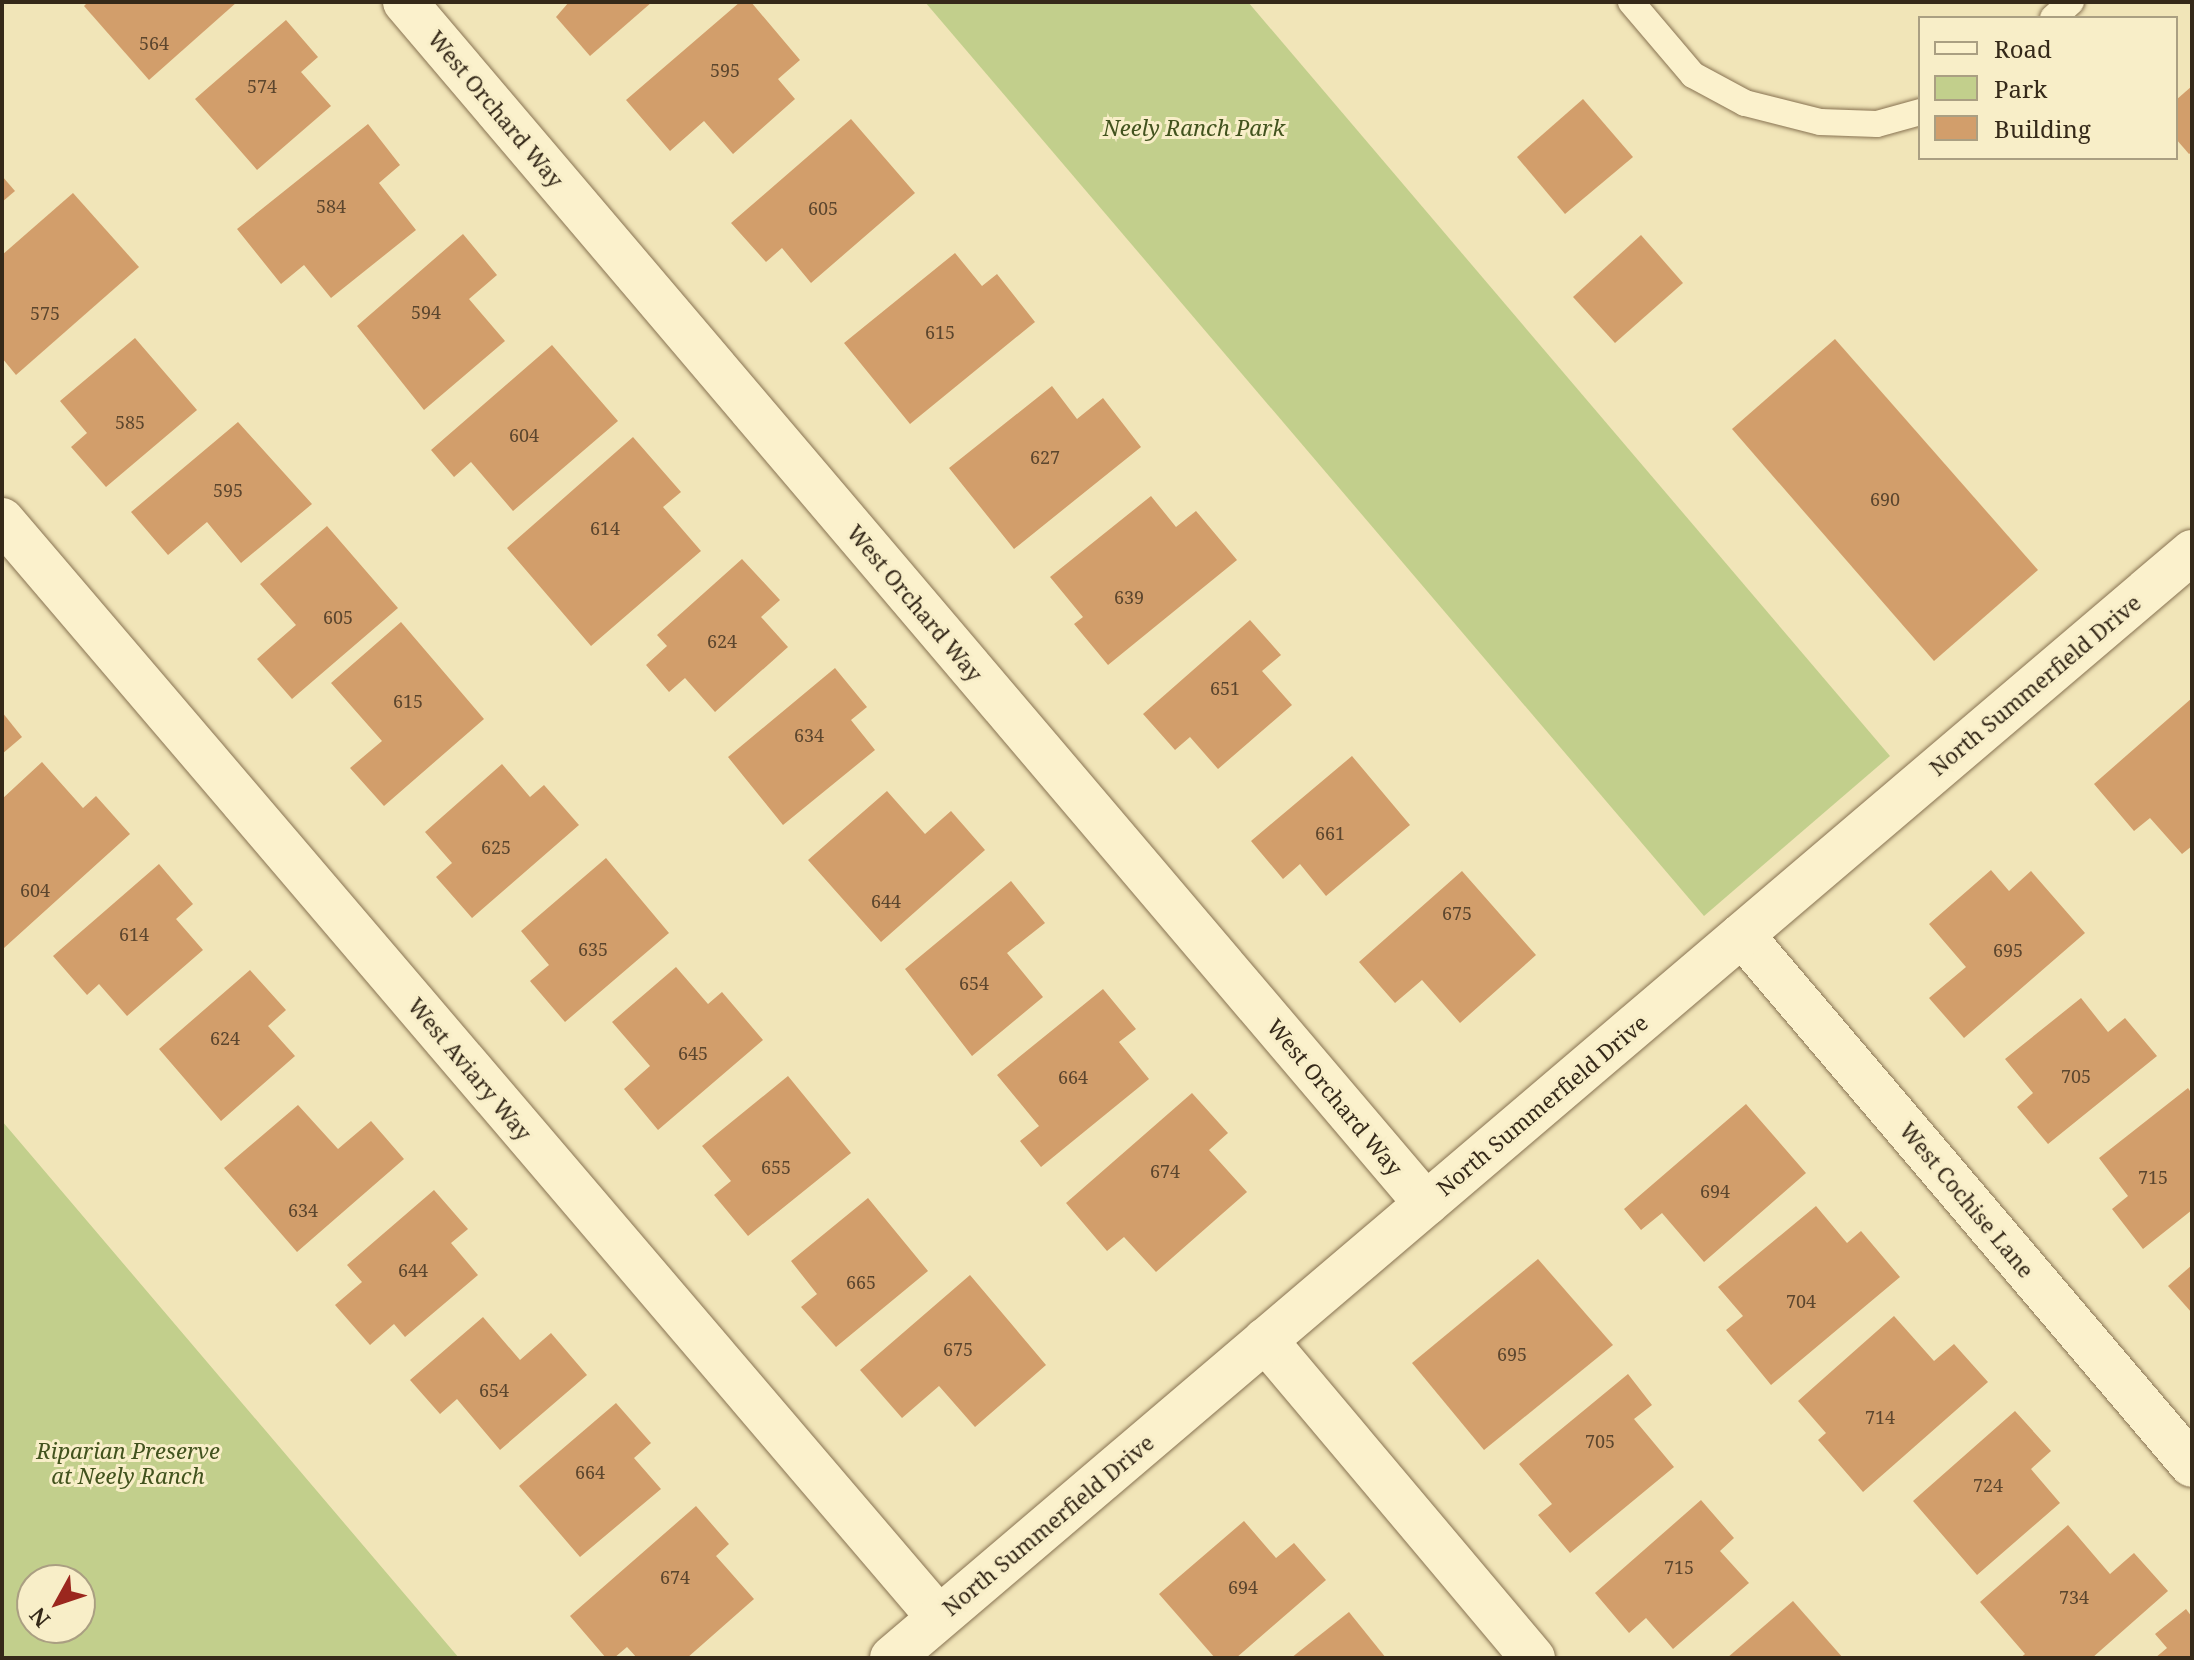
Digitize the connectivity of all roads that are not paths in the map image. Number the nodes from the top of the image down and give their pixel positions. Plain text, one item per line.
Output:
1 (405, 2) edge
2 (1631, 2) edge
3 (2071, 2) edge
4 (2055, 16) edge
5 (1918, 113) edge
6 (2, 520) edge
7 (2192, 552) edge
8 (1742, 935) junction
9 (1426, 1204) junction
10 (1265, 1340) junction
11 (2192, 1465) edge
12 (939, 1618) junction
13 (892, 1658) edge
14 (1533, 1658) edge

1 - 9 street, West Orchard Way
2 - 5 lane
3 - 4 lane
6 - 12 street, West Aviary Way
7 - 8 street, North Summerfield Drive
8 - 9 street, North Summerfield Drive
8 - 11 street, West Cochise Lane
9 - 10 street, North Summerfield Drive
10 - 12 street, North Summerfield Drive
10 - 14 street
12 - 13 street, North Summerfield Drive

